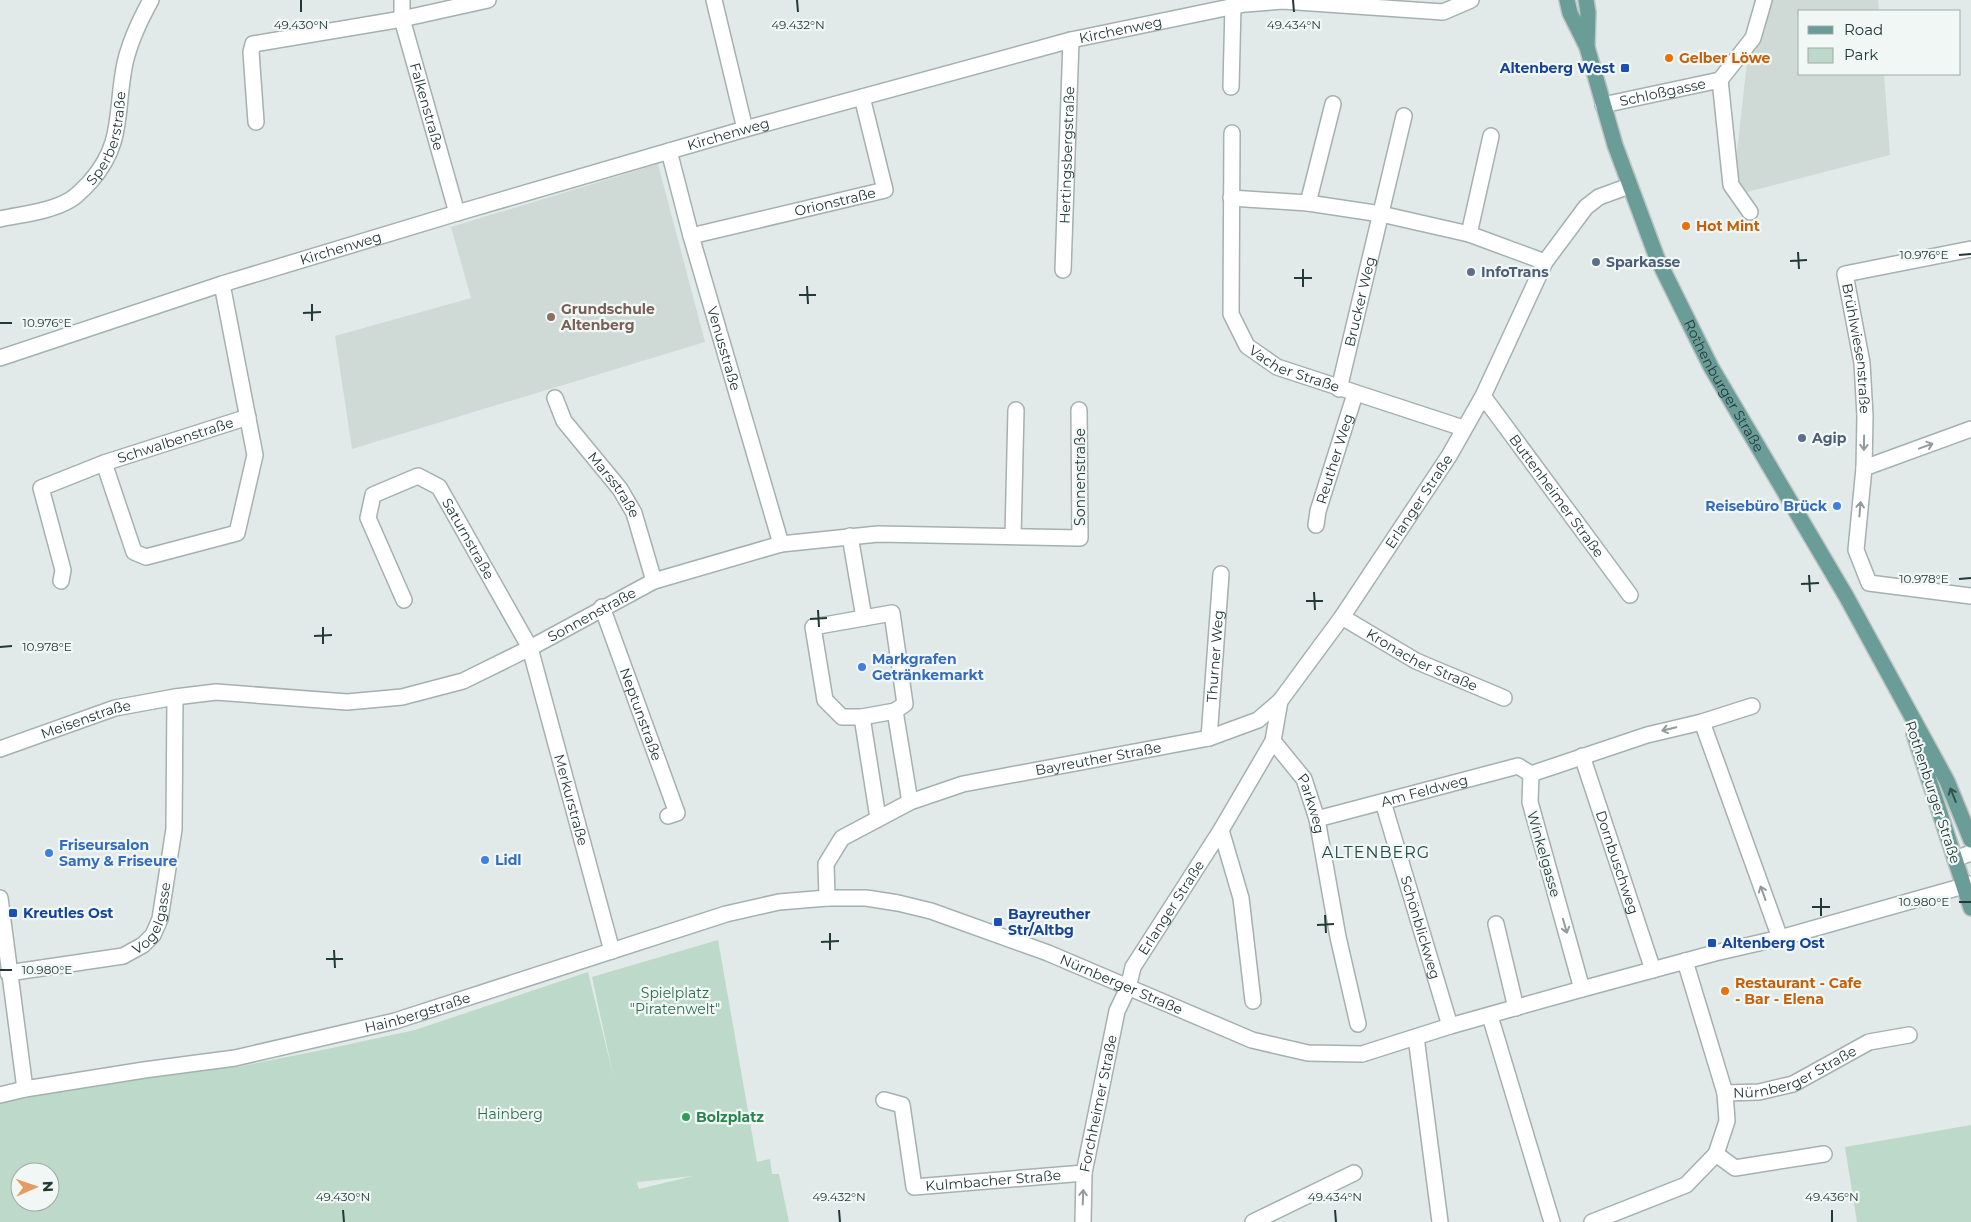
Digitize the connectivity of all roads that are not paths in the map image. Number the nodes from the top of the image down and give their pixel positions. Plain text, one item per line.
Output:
1 (151, 0) edge
2 (402, 0) edge
3 (488, 0) edge
4 (714, 0) edge
5 (1471, 0) edge
6 (1567, 0) edge
7 (1586, 0) edge
8 (1764, 0) edge
9 (1241, 3) edge
10 (402, 19) junction
11 (1071, 40) junction
12 (1587, 47) junction
13 (1720, 80) junction
14 (1231, 87) dead end
15 (862, 97) junction
16 (1333, 104) dead end
17 (1603, 105) junction
18 (1404, 116) dead end
19 (256, 122) dead end
20 (744, 129) junction
21 (1232, 133) dead end
22 (1491, 136) dead end
23 (669, 152) junction
24 (1629, 186) junction
25 (1231, 198) junction
26 (1308, 203) junction
27 (458, 212) junction
28 (1750, 212) dead end
29 (1381, 214) junction
30 (0, 219) edge
31 (1469, 234) junction
32 (691, 236) junction
33 (1971, 249) edge
34 (1545, 262) junction
35 (1063, 270) dead end
36 (222, 284) junction
37 (0, 358) edge
38 (1339, 389) junction
39 (1355, 394) junction
40 (1483, 396) junction
41 (555, 398) dead end
42 (1016, 410) dead end
43 (1079, 410) dead end
44 (248, 417) junction
45 (1464, 428) junction
46 (1971, 429) edge
47 (104, 463) junction
48 (1864, 468) junction
49 (1316, 525) dead end
50 (850, 536) junction
51 (1013, 536) junction
52 (781, 544) junction
53 (1222, 574) dead end
54 (61, 581) dead end
55 (654, 581) junction
56 (1630, 596) dead end
57 (1971, 596) edge
58 (404, 600) dead end
59 (602, 607) junction
60 (1342, 617) junction
61 (864, 618) junction
62 (530, 648) junction
63 (176, 697) junction
64 (1504, 698) dead end
65 (1280, 701) junction
66 (1904, 703) junction
67 (1752, 706) dead end
68 (895, 712) junction
69 (862, 718) junction
70 (1702, 722) junction
71 (1209, 738) junction
72 (1273, 741) junction
73 (0, 749) edge
74 (1582, 756) junction
75 (1531, 774) junction
76 (910, 802) junction
77 (1383, 802) junction
78 (668, 816) dead end
79 (878, 818) junction
80 (1317, 819) junction
81 (1221, 830) junction
82 (1971, 840) edge
83 (1971, 853) edge
84 (1955, 859) junction
85 (1967, 885) edge
86 (0, 898) edge
87 (827, 898) junction
88 (1971, 908) edge
89 (1496, 924) dead end
90 (1780, 938) junction
91 (612, 951) junction
92 (1685, 961) junction
93 (1653, 970) junction
94 (8, 973) junction
95 (1128, 988) junction
96 (1582, 988) junction
97 (1253, 1001) dead end
98 (1516, 1008) junction
99 (1490, 1016) junction
100 (1358, 1024) dead end
101 (1450, 1026) junction
102 (1909, 1035) dead end
103 (1416, 1037) junction
104 (25, 1088) junction
105 (1725, 1093) junction
106 (0, 1095) edge
107 (884, 1100) dead end
108 (1716, 1154) junction
109 (1824, 1154) dead end
110 (1084, 1173) junction
111 (1354, 1173) dead end
112 (1083, 1222) edge
113 (1253, 1222) edge
114 (1440, 1222) edge
115 (1552, 1222) edge
116 (1592, 1222) edge

1 - 30 street, Sperberstraße
2 - 10 street, Falkenstraße
3 - 10 street
4 - 20 street
5 - 9 street, Kirchenweg
6 - 12 main road, Rothenburger Straße
7 - 12 main road, Rothenburger Straße
8 - 13 street, Schloßgasse
9 - 11 street, Kirchenweg
9 - 14 street
10 - 19 street
10 - 27 street, Falkenstraße
11 - 15 street, Kirchenweg
11 - 35 street, Hertingsbergstraße
12 - 17 main road, Rothenburger Straße
13 - 17 street, Schloßgasse
13 - 28 street
15 - 20 street, Kirchenweg
15 - 32 street, Orionstraße
16 - 26 street
17 - 24 main road, Rothenburger Straße
18 - 29 street, Brucker Weg
20 - 23 street, Kirchenweg
21 - 25 street, Vacher Straße
22 - 31 street
23 - 27 street, Kirchenweg
23 - 32 street, Venusstraße
24 - 34 street, Erlanger Straße
24 - 66 main road, Rothenburger Straße
25 - 26 street
25 - 38 street, Vacher Straße
26 - 29 street
27 - 36 street, Kirchenweg
29 - 31 street
29 - 38 street, Brucker Weg
31 - 34 street
32 - 52 street, Venusstraße
33 -> 48 street, Brühlwiesenstraße
34 - 40 street, Erlanger Straße
36 - 37 street, Kirchenweg
36 - 44 street, Schwalbenstraße
38 - 39 street, Vacher Straße
39 - 45 street, Vacher Straße
39 - 49 street, Reuther Weg
40 - 45 street, Erlanger Straße
40 - 56 street, Buttenheimer Straße
41 - 55 street, Marsstraße
42 - 51 street
43 - 51 street, Sonnenstraße
44 - 47 street, Schwalbenstraße
44 - 47 street, Schwalbenstraße
45 - 60 street, Erlanger Straße
48 -> 46 street
47 - 54 street, Schwalbenstraße
57 -> 48 street, Brühlwiesenstraße
50 - 51 street, Sonnenstraße
50 - 52 street, Sonnenstraße
50 - 61 street
52 - 55 street, Sonnenstraße
53 - 71 street, Thurner Weg
55 - 59 street, Sonnenstraße
58 - 62 street, Saturnstraße
59 - 62 street, Sonnenstraße
59 - 78 street, Neptunstraße
60 - 64 street, Kronacher Straße
60 - 65 street, Erlanger Straße
61 - 68 street
61 - 69 street
62 - 63 street, Sonnenstraße
62 - 91 street, Merkurstraße
63 - 73 street, Meisenstraße
63 - 94 street, Vogelgasse
65 - 71 street, Bayreuther Straße
65 - 72 street, Erlanger Straße
82 -> 66 main road, Rothenburger Straße
66 - 84 main road, Rothenburger Straße
67 - 70 street
68 - 69 street
68 - 76 street
69 - 79 street
70 -> 74 street
90 -> 70 street
71 - 76 street, Bayreuther Straße
72 - 80 street, Parkweg
72 - 81 street, Erlanger Straße
74 - 75 street
74 - 93 street, Dornbuschweg
75 - 77 street, Am Feldweg
75 -> 96 street, Winkelgasse
76 - 79 street, Bayreuther Straße
77 - 80 street, Am Feldweg
77 - 101 street, Schönblickweg
79 - 87 street, Bayreuther Straße
80 - 100 street, Parkweg
81 - 95 street, Erlanger Straße
81 - 97 street
83 - 84 street
84 - 85 main road, Rothenburger Straße
85 - 88 main road, Rothenburger Straße
85 - 90 street, Nürnberger Straße
86 - 94 street
87 - 91 street, Hainbergstraße
87 - 95 street, Nürnberger Straße
89 - 98 street
90 - 92 street, Nürnberger Straße
91 - 104 street, Hainbergstraße
92 - 93 street, Nürnberger Straße
92 - 105 street, Nürnberger Straße
93 - 96 street, Nürnberger Straße
94 - 104 street
95 - 103 street, Nürnberger Straße
95 - 110 street, Forchheimer Straße
96 - 98 street, Nürnberger Straße
98 - 99 street, Nürnberger Straße
99 - 101 street, Nürnberger Straße
99 - 115 street
101 - 103 street, Nürnberger Straße
102 - 105 street, Nürnberger Straße
103 - 114 street
104 - 106 street, Hainbergstraße
105 - 108 street
107 - 110 street, Kulmbacher Straße
108 - 109 street
108 - 116 street
112 -> 110 street, Forchheimer Straße
111 - 113 street

